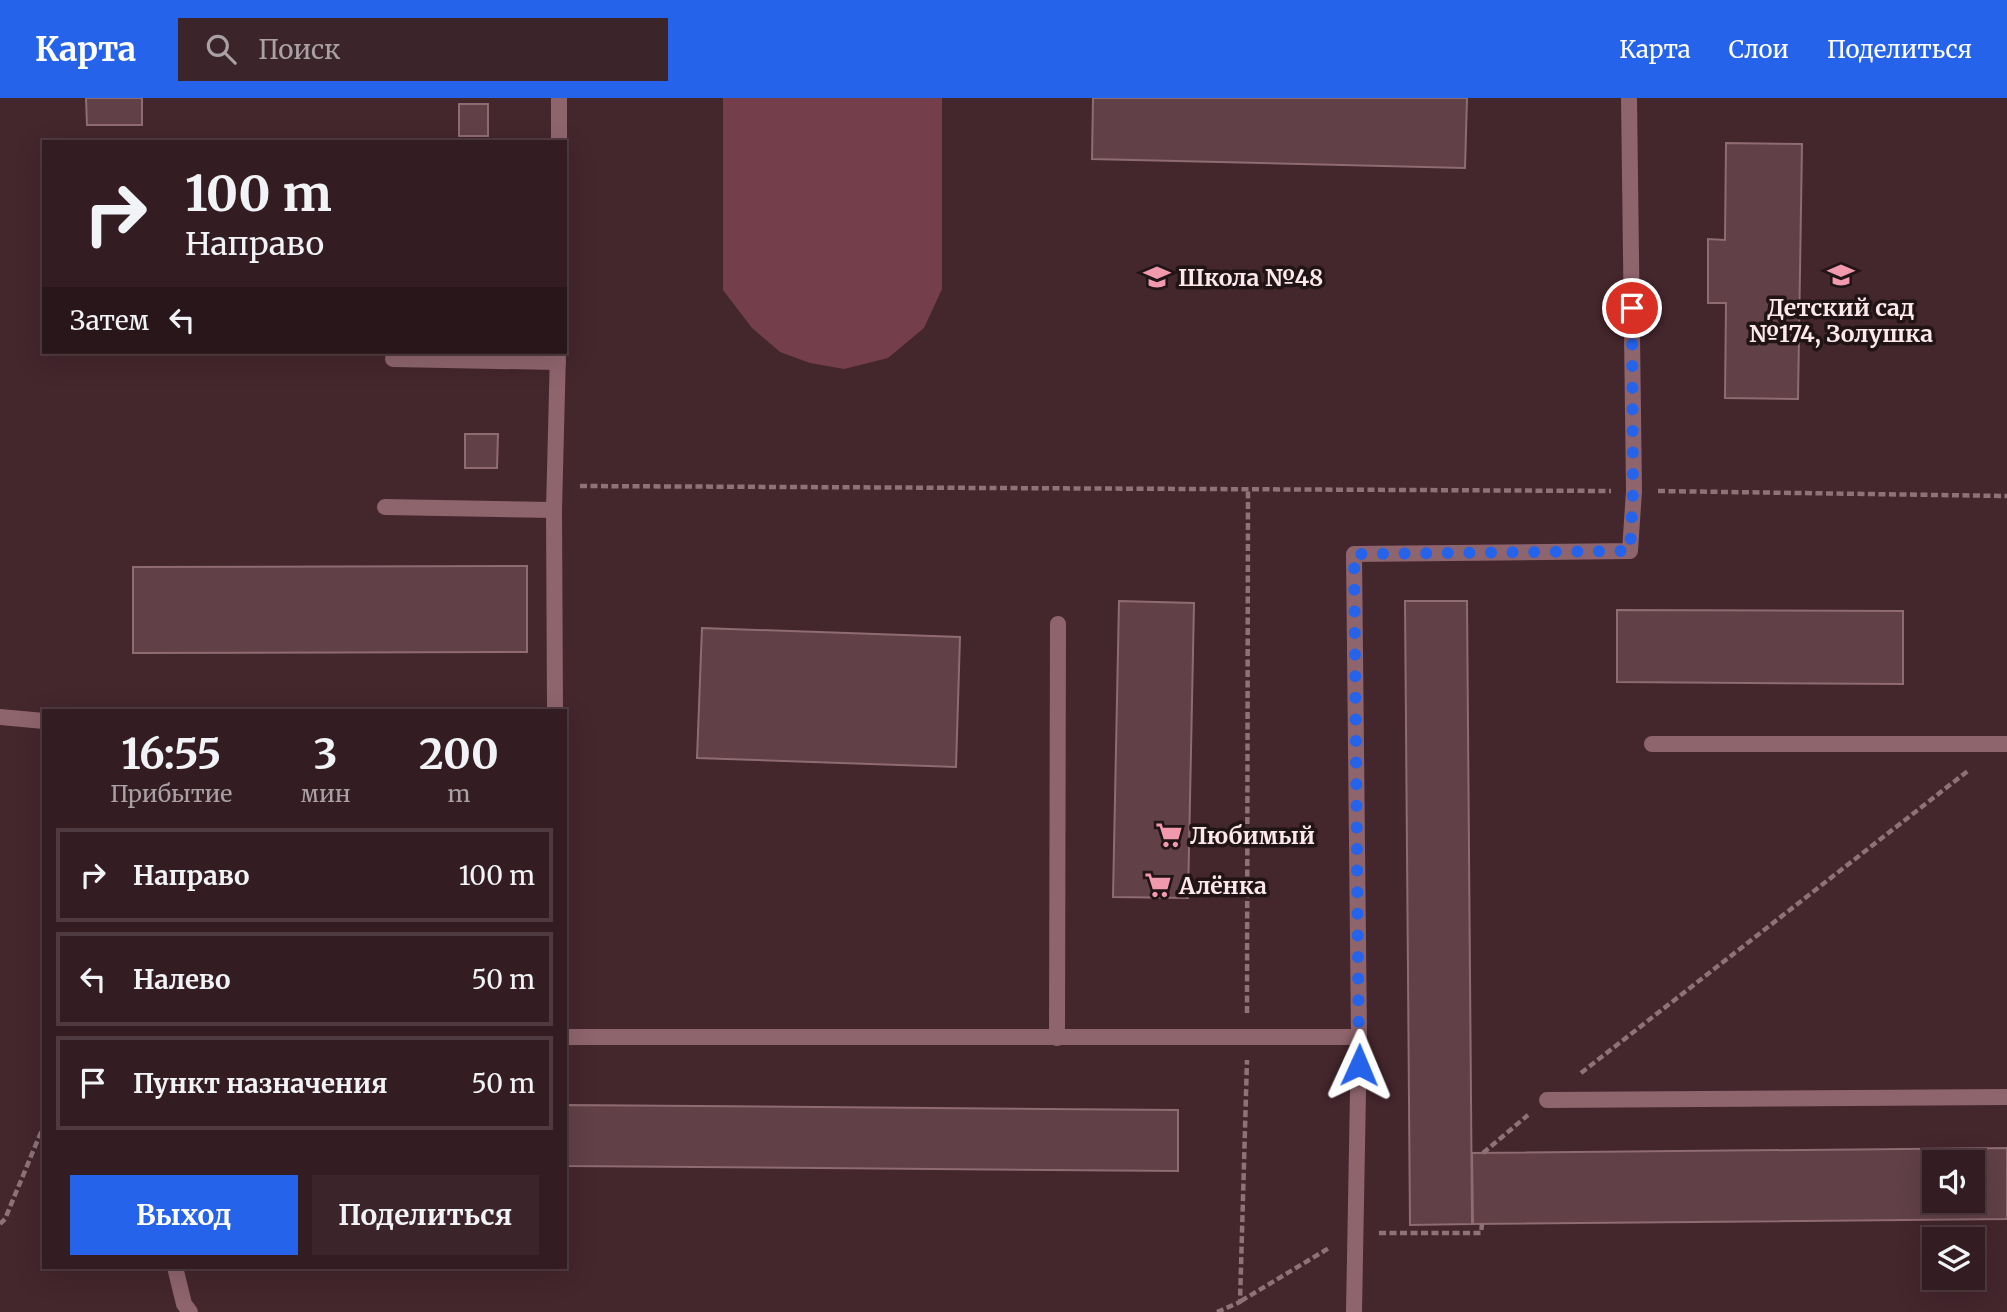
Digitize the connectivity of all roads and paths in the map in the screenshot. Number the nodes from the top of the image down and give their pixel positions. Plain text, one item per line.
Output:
1 (559, 98) edge
2 (1629, 98) edge
3 (559, 140) edge
4 (558, 357) edge
5 (393, 359) dead end
6 (556, 486) junction
7 (1248, 489) junction
8 (1633, 491) junction
9 (2007, 496) edge
10 (385, 507) dead end
11 (554, 510) junction
12 (1058, 624) dead end
13 (555, 709) edge
14 (0, 717) edge
15 (42, 721) edge
16 (1652, 744) dead end
17 (2005, 744) edge
18 (567, 1037) edge
19 (1247, 1037) junction
20 (1359, 1037) junction
21 (1056, 1038) junction
22 (2007, 1097) edge
23 (1547, 1100) junction
24 (42, 1130) edge
25 (1483, 1153) dead end
26 (0, 1224) edge
27 (1482, 1224) dead end
28 (1355, 1232) junction
29 (1411, 1233) dead end
30 (175, 1269) edge
31 (1240, 1302) junction
32 (190, 1312) edge
33 (1217, 1312) edge
34 (1353, 1312) edge

1 - 3 lane
2 - 8 lane
4 - 5 lane
4 - 6 lane
6 - 7 path
6 - 11 lane
7 - 8 path
7 - 19 path
8 - 9 path
8 - 20 lane
10 - 11 lane
11 - 13 lane
12 - 21 lane
14 - 15 lane
16 - 17 lane
17 - 23 path
18 - 21 lane
19 - 20 lane
19 - 21 lane
19 - 31 path
20 - 28 lane
22 - 23 lane
23 - 25 path
24 - 26 path
27 - 29 path
28 - 31 path
28 - 34 lane
30 - 32 lane
31 - 33 path

